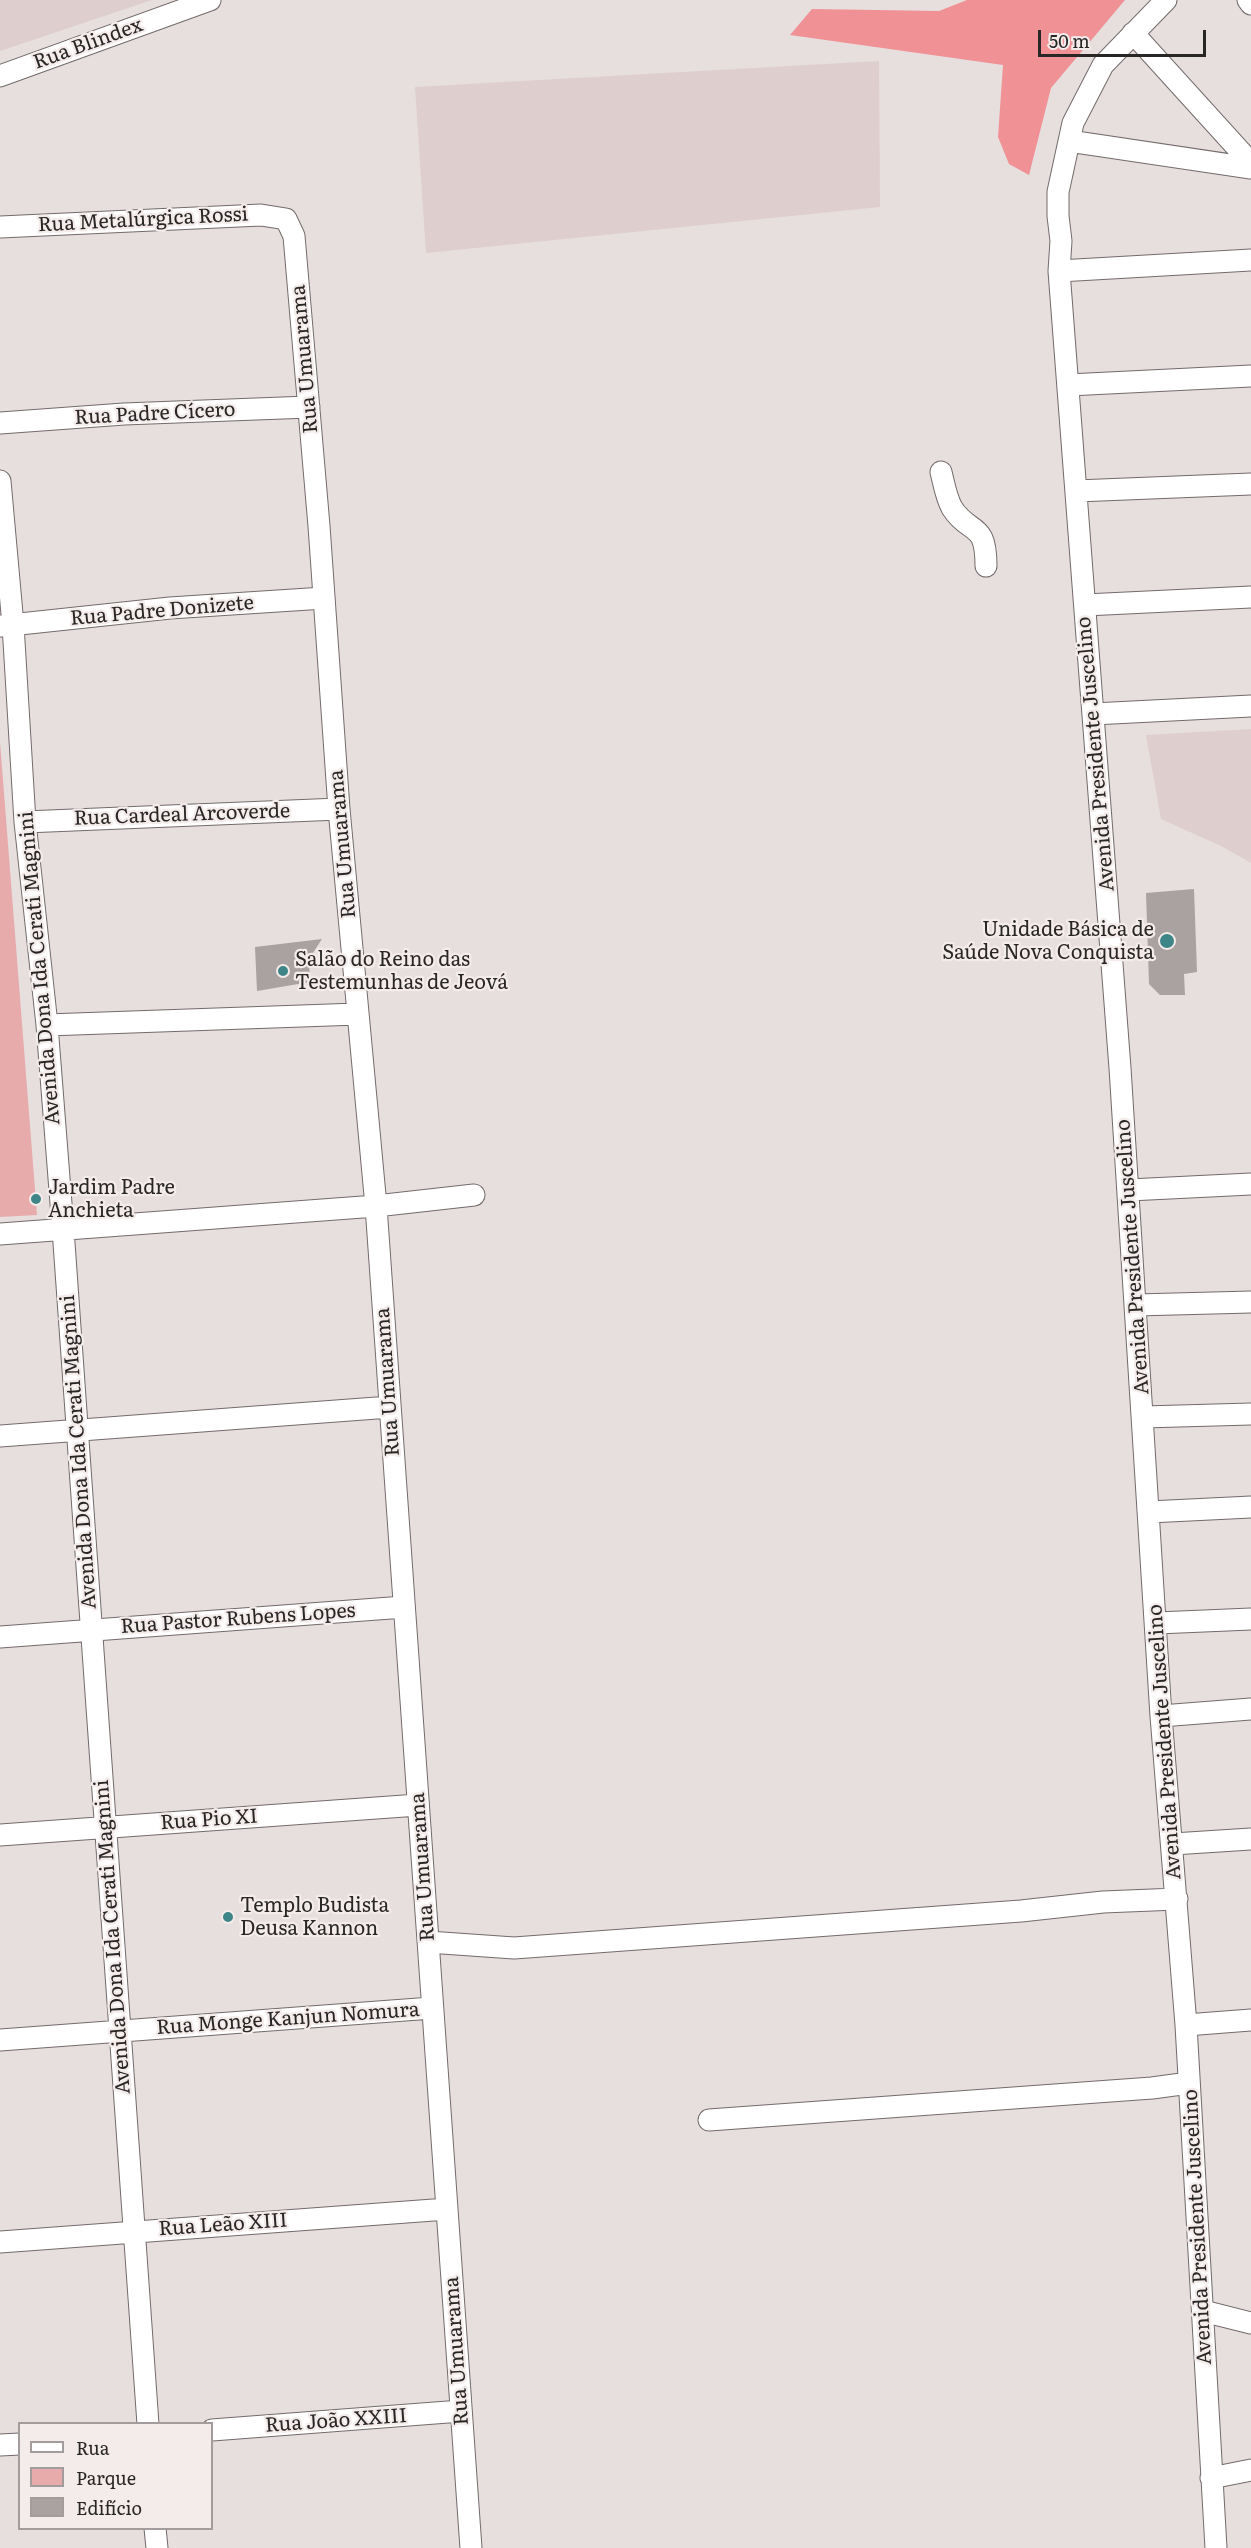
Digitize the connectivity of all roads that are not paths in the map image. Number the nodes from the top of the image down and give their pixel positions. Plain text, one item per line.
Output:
1 (210, 0) edge
2 (1166, 0) edge
3 (1248, 0) edge
4 (1251, 4) edge
5 (1133, 33) junction
6 (0, 76) edge
7 (1069, 141) junction
8 (1251, 163) edge
9 (1251, 168) edge
10 (286, 219) joint
11 (0, 226) edge
12 (1251, 260) edge
13 (1059, 271) junction
14 (1251, 376) edge
15 (1068, 385) junction
16 (309, 407) junction
17 (0, 423) edge
18 (941, 472) dead end
19 (0, 481) edge
20 (1251, 484) edge
21 (1076, 491) junction
22 (986, 566) dead end
23 (1251, 597) edge
24 (324, 598) junction
25 (1085, 605) junction
26 (6, 625) edge
27 (1251, 706) edge
28 (1093, 714) junction
29 (339, 809) junction
30 (25, 822) junction
31 (358, 1014) junction
32 (47, 1025) junction
33 (1251, 1184) edge
34 (1129, 1190) junction
35 (474, 1195) dead end
36 (376, 1206) junction
37 (63, 1229) junction
38 (0, 1234) edge
39 (1251, 1302) edge
40 (1137, 1305) junction
41 (390, 1407) junction
42 (1251, 1414) edge
43 (1143, 1417) junction
44 (78, 1430) junction
45 (0, 1436) edge
46 (1251, 1507) edge
47 (1149, 1512) junction
48 (404, 1607) junction
49 (1251, 1619) edge
50 (1157, 1623) junction
51 (92, 1630) junction
52 (0, 1637) edge
53 (1251, 1709) edge
54 (1161, 1716) junction
55 (418, 1805) junction
56 (106, 1828) junction
57 (0, 1835) edge
58 (1251, 1839) edge
59 (1173, 1844) junction
60 (1177, 1899) junction
61 (428, 1942) junction
62 (432, 2008) junction
63 (1251, 2020) edge
64 (1186, 2025) junction
65 (120, 2031) junction
66 (0, 2040) edge
67 (1189, 2083) junction
68 (709, 2120) dead end
69 (447, 2209) junction
70 (134, 2232) junction
71 (0, 2242) edge
72 (1203, 2311) junction
73 (1251, 2323) edge
74 (461, 2411) junction
75 (148, 2422) edge
76 (213, 2430) edge
77 (18, 2444) edge
78 (0, 2445) edge
79 (1251, 2470) edge
80 (1211, 2478) junction
81 (155, 2530) edge
82 (157, 2548) edge
83 (471, 2548) edge
84 (1216, 2548) edge

1 - 6 street, Rua Blindex
2 - 5 street, Avenida Presidente Juscelino
3 - 4 street
5 - 7 street, Avenida Presidente Juscelino
5 - 8 street
7 - 9 street
7 - 13 street, Avenida Presidente Juscelino
10 - 11 street, Rua Metalúrgica Rossi
10 - 16 street, Rua Umuarama
12 - 13 street
13 - 15 street, Avenida Presidente Juscelino
14 - 15 street
15 - 21 street, Avenida Presidente Juscelino
16 - 17 street, Rua Padre Cícero
16 - 24 street, Rua Umuarama
18 - 22 street
19 - 26 street, Avenida Dona Ida Cerati Magnini
20 - 21 street
21 - 25 street, Avenida Presidente Juscelino
23 - 25 street
24 - 26 street, Rua Padre Donizete
24 - 29 street, Rua Umuarama
25 - 28 street, Avenida Presidente Juscelino
26 - 30 street, Avenida Dona Ida Cerati Magnini
27 - 28 street
28 - 34 street, Avenida Presidente Juscelino
29 - 30 street, Rua Cardeal Arcoverde
29 - 31 street, Rua Umuarama
30 - 32 street, Avenida Dona Ida Cerati Magnini
31 - 32 street
31 - 36 street, Rua Umuarama
32 - 37 street, Avenida Dona Ida Cerati Magnini
33 - 34 street
34 - 40 street, Avenida Presidente Juscelino
35 - 36 street
36 - 37 street
36 - 41 street, Rua Umuarama
37 - 38 street
37 - 44 street, Avenida Dona Ida Cerati Magnini
39 - 40 street
40 - 43 street, Avenida Presidente Juscelino
41 - 44 street
41 - 48 street, Rua Umuarama
42 - 43 street
43 - 47 street, Avenida Presidente Juscelino
44 - 45 street
44 - 51 street, Avenida Dona Ida Cerati Magnini
46 - 47 street
47 - 50 street, Avenida Presidente Juscelino
48 - 51 street, Rua Pastor Rubens Lopes
48 - 55 street, Rua Umuarama
49 - 50 street
50 - 54 street, Avenida Presidente Juscelino
51 - 52 street, Rua Pastor Rubens Lopes
51 - 56 street, Avenida Dona Ida Cerati Magnini
53 - 54 street
54 - 59 street, Avenida Presidente Juscelino
55 - 56 street, Rua Pio XI
55 - 61 street, Rua Umuarama
56 - 57 street, Rua Pio XI
56 - 65 street, Avenida Dona Ida Cerati Magnini
58 - 59 street
59 - 60 street, Avenida Presidente Juscelino
60 - 61 street
60 - 64 street, Avenida Presidente Juscelino
61 - 62 street, Rua Umuarama
62 - 65 street, Rua Monge Kanjun Nomura
62 - 69 street, Rua Umuarama
63 - 64 street
64 - 67 street, Avenida Presidente Juscelino
65 - 66 street, Rua Monge Kanjun Nomura
65 - 70 street, Avenida Dona Ida Cerati Magnini
67 - 68 street
67 - 72 street, Avenida Presidente Juscelino
69 - 70 street, Rua Leão XIII
69 - 74 street, Rua Umuarama
70 - 71 street, Rua Leão XIII
70 - 75 street, Avenida Dona Ida Cerati Magnini
72 - 73 street
72 - 80 street, Avenida Presidente Juscelino
74 - 76 street, Rua João XXIII
74 - 83 street, Rua Umuarama
77 - 78 street
79 - 80 street
80 - 84 street, Avenida Presidente Juscelino
81 - 82 street

